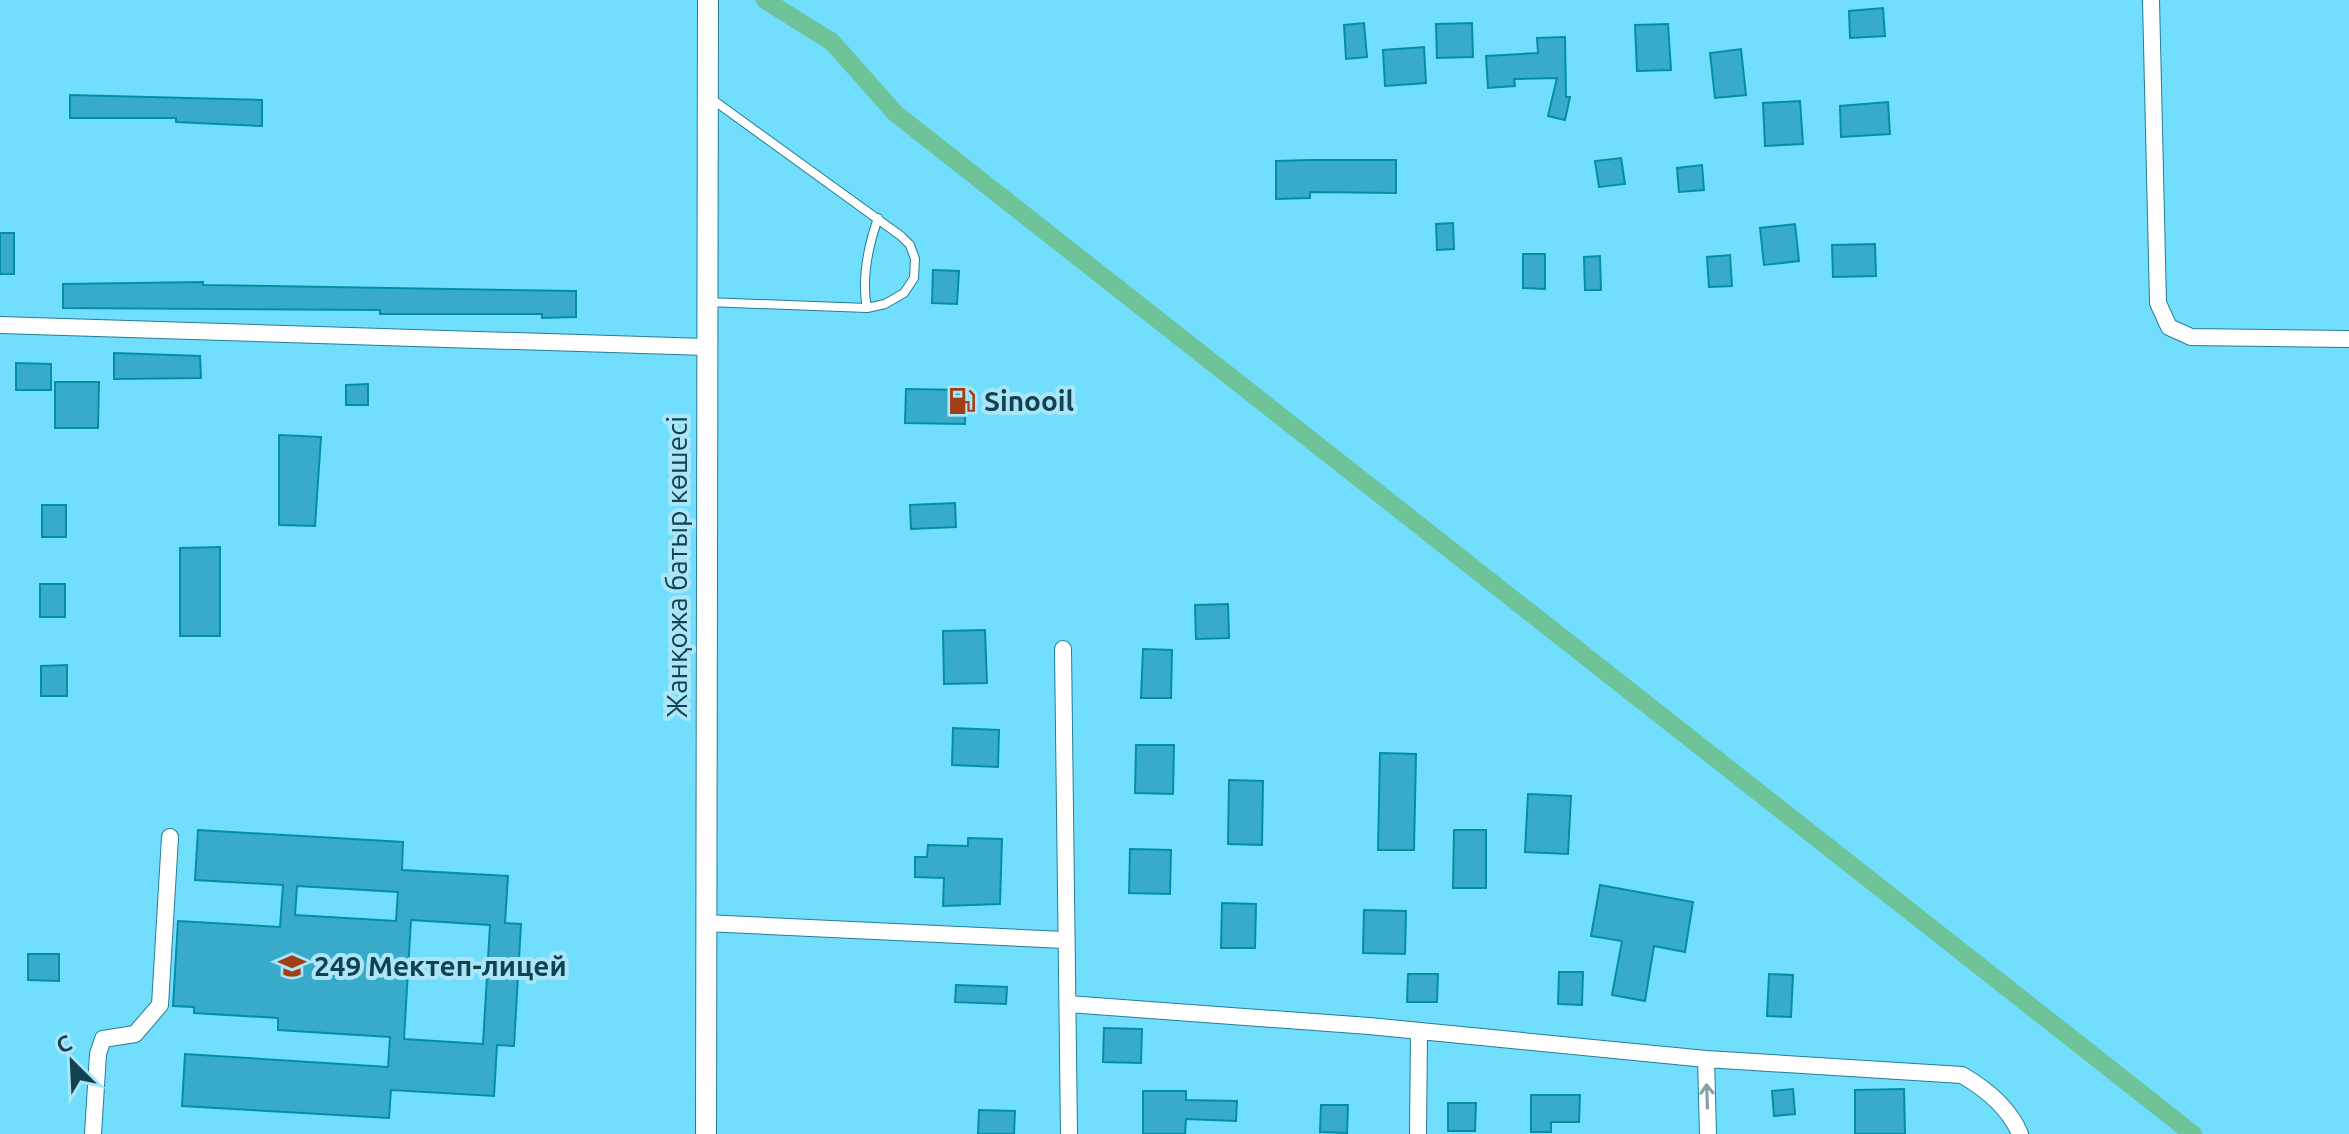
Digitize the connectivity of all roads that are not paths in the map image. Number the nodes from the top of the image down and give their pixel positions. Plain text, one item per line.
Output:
1 (708, 0) edge
2 (2151, 0) edge
3 (708, 96) junction
4 (878, 218) junction
5 (706, 302) junction
6 (867, 308) junction
7 (0, 325) edge
8 (2349, 339) edge
9 (706, 347) junction
10 (1063, 649) dead end
11 (170, 837) dead end
12 (705, 923) junction
13 (1064, 940) junction
14 (1068, 1004) junction
15 (1419, 1032) junction
16 (1706, 1059) junction
17 (93, 1134) edge
18 (706, 1134) edge
19 (1069, 1134) edge
20 (1418, 1134) edge
21 (1708, 1134) edge
22 (2020, 1134) edge

1 - 3 street, Жанқожа батыр көшесі
2 - 8 street
3 - 4 lane
3 - 5 street, Жанқожа батыр көшесі
4 - 6 lane
4 - 6 lane
5 - 6 lane
5 - 9 street, Жанқожа батыр көшесі
7 - 9 street
9 - 12 street, Жанқожа батыр көшесі
10 - 13 street
11 - 17 street
12 - 13 street
12 - 18 street, Жанқожа батыр көшесі
13 - 14 street
14 - 15 street
14 - 19 street
15 - 16 street
15 - 20 street
21 -> 16 street
16 - 22 street

